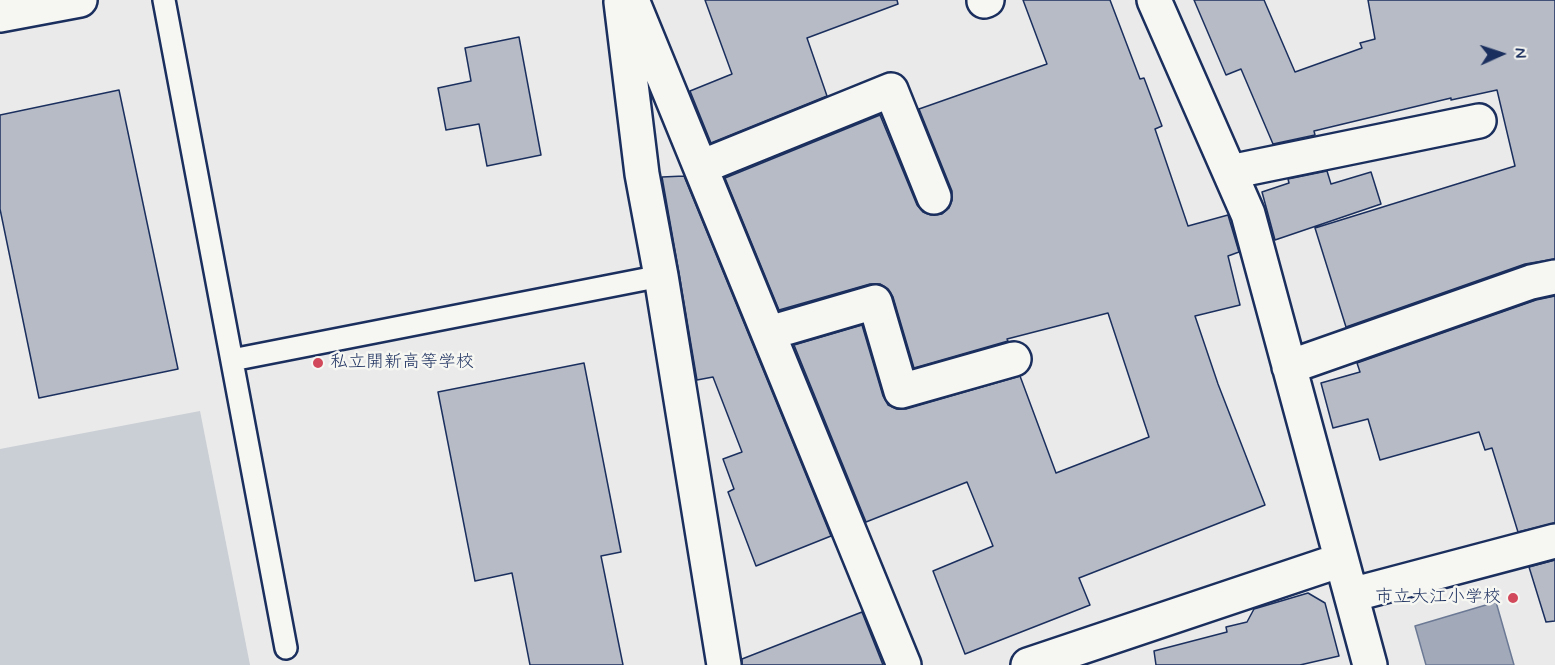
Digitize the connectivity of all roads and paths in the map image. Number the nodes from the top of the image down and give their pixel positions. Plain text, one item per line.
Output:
1 (80, 0) edge
2 (164, 0) edge
3 (620, 0) edge
4 (632, 0) edge
5 (1154, 0) edge
6 (0, 15) edge
7 (1479, 121) dead end
8 (701, 167) junction
9 (1230, 172) junction
10 (934, 197) dead end
11 (661, 276) junction
12 (1555, 277) edge
13 (769, 333) junction
14 (1014, 359) dead end
15 (232, 360) junction
16 (1289, 367) junction
17 (1555, 541) edge
18 (1341, 560) junction
19 (1350, 595) junction
20 (286, 648) dead end
21 (724, 665) edge
22 (904, 665) edge
23 (1028, 665) edge
24 (1370, 665) edge

1 - 6 street
2 - 15 lane
3 - 11 street
4 - 8 street
5 - 9 street
7 - 9 street
8 - 10 street
8 - 13 street
9 - 16 street
11 - 15 lane
11 - 21 street
12 - 16 street
13 - 14 street
13 - 22 street
15 - 20 lane
16 - 18 street
17 - 19 street
18 - 19 street
18 - 23 street
19 - 24 street

